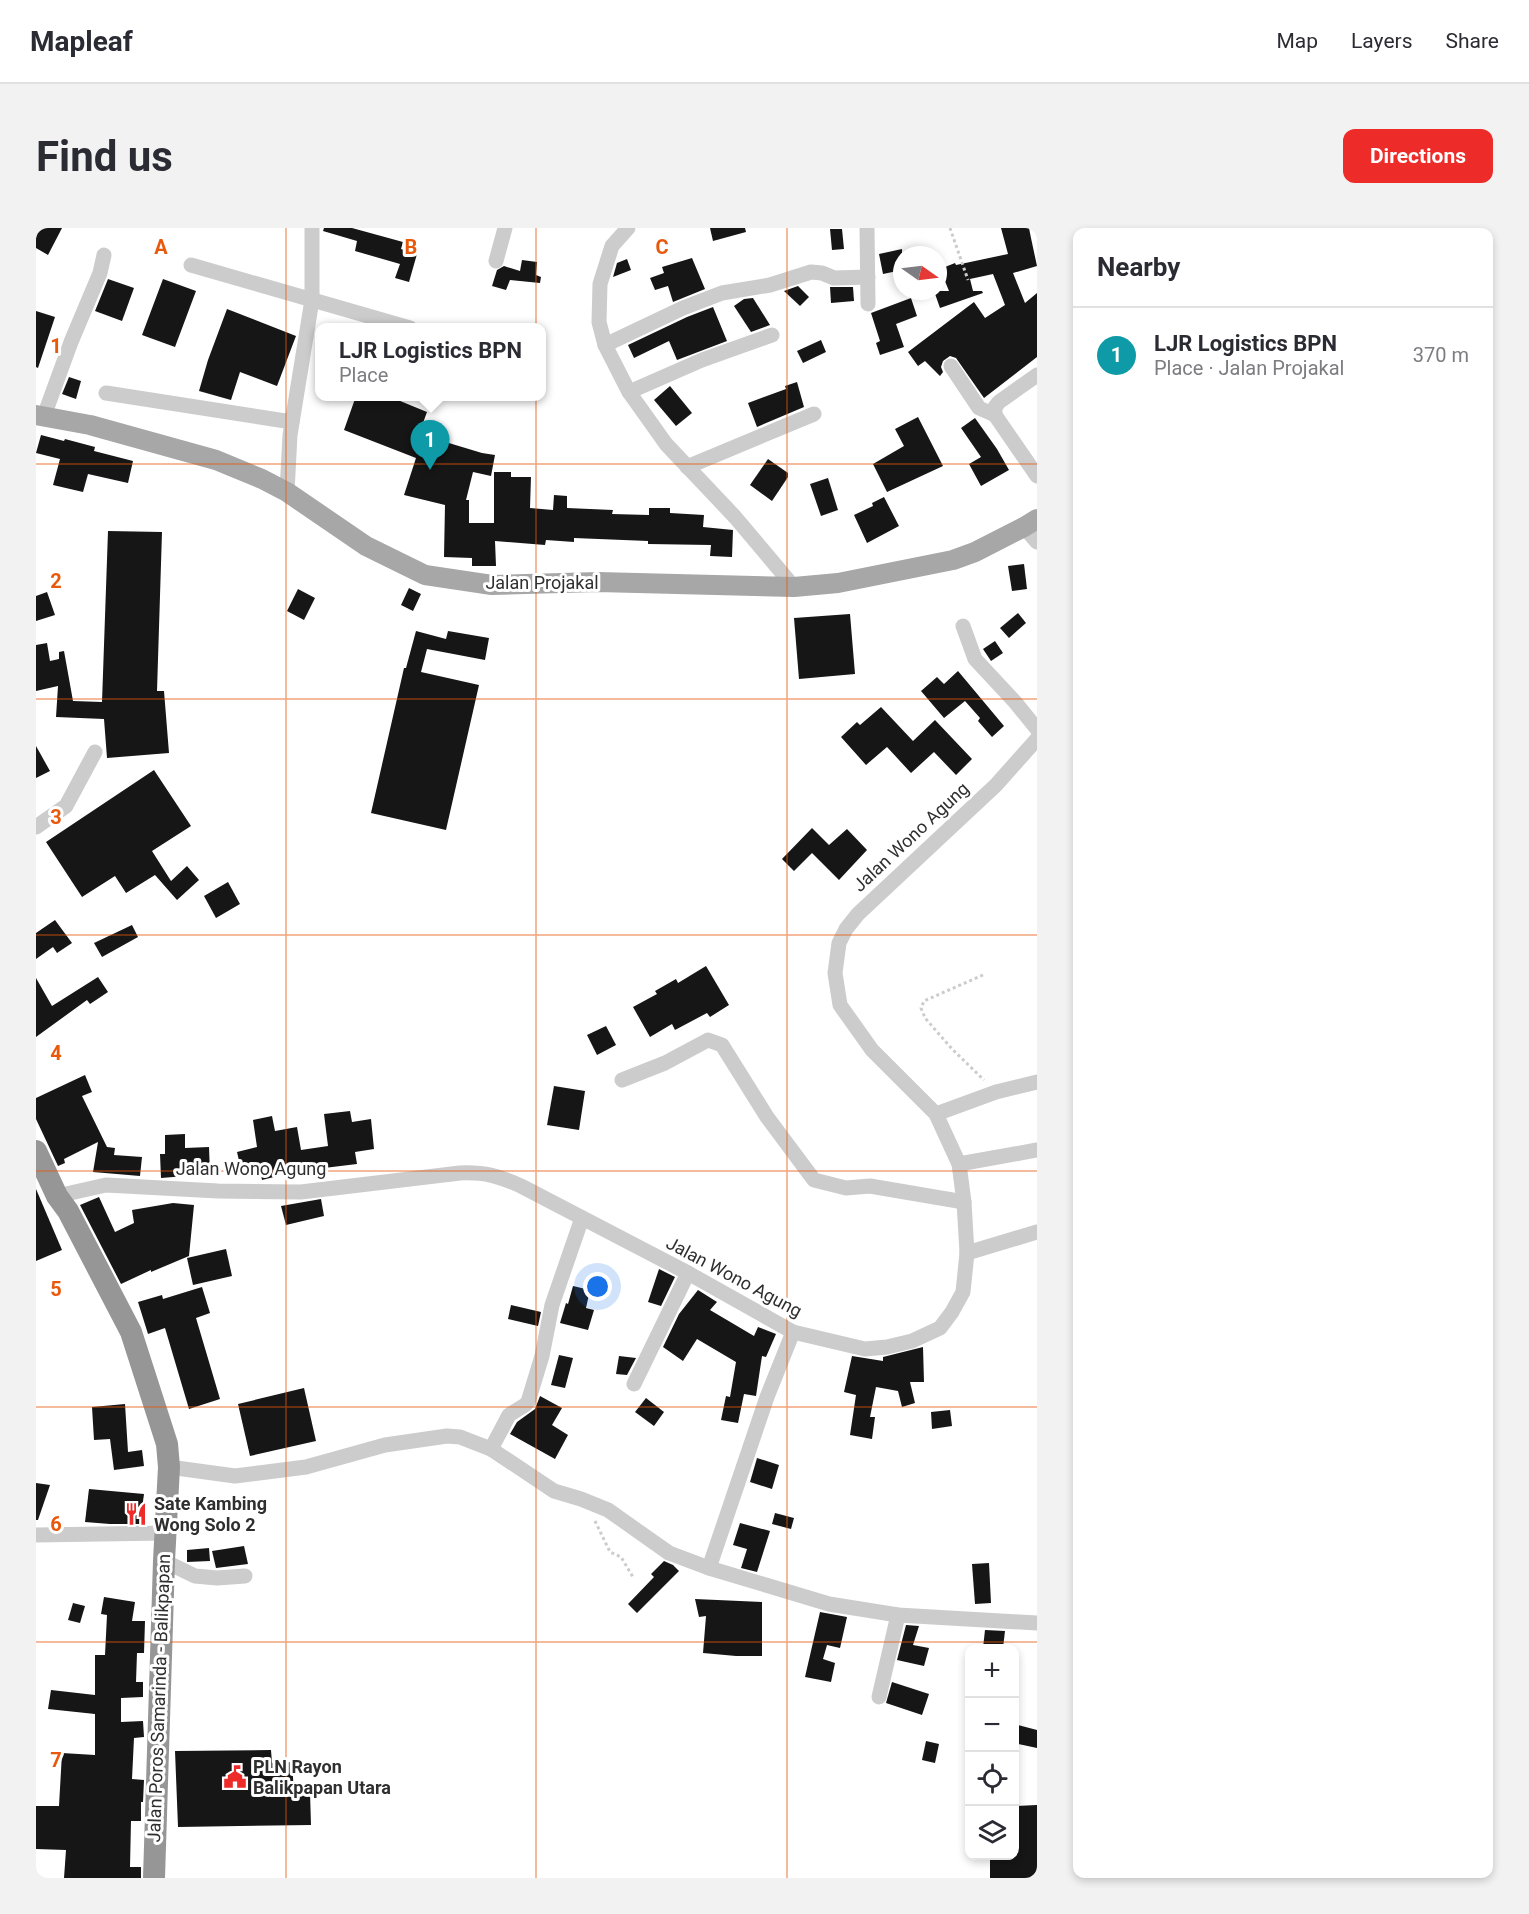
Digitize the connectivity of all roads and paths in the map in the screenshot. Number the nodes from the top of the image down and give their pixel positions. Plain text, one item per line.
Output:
1 (312, 228) edge
2 (505, 228) edge
3 (628, 228) edge
4 (867, 228) edge
5 (950, 228) edge
6 (104, 255) dead end
7 (496, 261) dead end
8 (191, 265) dead end
9 (868, 277) junction
10 (968, 280) dead end
11 (312, 300) junction
12 (868, 304) dead end
13 (395, 323) edge
14 (772, 335) dead end
15 (605, 345) junction
16 (951, 366) dead end
17 (1037, 375) edge
18 (629, 392) junction
19 (106, 393) dead end
20 (814, 414) dead end
21 (40, 415) edge
22 (995, 415) junction
23 (292, 422) junction
24 (687, 467) junction
25 (1037, 476) edge
26 (286, 492) junction
27 (1033, 529) edge
28 (794, 587) junction
29 (963, 626) dead end
30 (1037, 729) edge
31 (1037, 739) edge
32 (95, 752) dead end
33 (36, 827) edge
34 (983, 975) dead end
35 (622, 1080) dead end
36 (1037, 1082) edge
37 (996, 1092) junction
38 (936, 1114) junction
39 (1037, 1150) edge
40 (36, 1151) edge
41 (959, 1164) junction
42 (57, 1196) junction
43 (964, 1202) junction
44 (582, 1218) junction
45 (1037, 1232) edge
46 (968, 1253) junction
47 (688, 1273) junction
48 (793, 1332) junction
49 (634, 1384) dead end
50 (491, 1449) junction
51 (169, 1467) junction
52 (581, 1499) junction
53 (166, 1533) junction
54 (36, 1535) edge
55 (164, 1561) junction
56 (709, 1568) junction
57 (246, 1576) dead end
58 (633, 1577) dead end
59 (898, 1615) junction
60 (1037, 1623) edge
61 (879, 1697) dead end
62 (154, 1878) edge

1 - 11 street
2 - 7 street
3 - 15 street
4 - 9 street
5 - 10 path
6 - 21 street
8 - 11 street
9 - 12 street
9 - 15 street
11 - 13 street
11 - 23 street
14 - 18 street
15 - 18 street
16 - 22 street
17 - 22 street
18 - 24 street
19 - 23 street
20 - 24 street
21 - 26 main road, Jalan Projakal
22 - 25 street
23 - 26 street
24 - 28 street
26 - 28 main road, Jalan Projakal
27 - 28 main road, Jalan Projakal
29 - 30 street
31 - 38 street, Jalan Wono Agung
32 - 33 street
34 - 37 path
35 - 43 street
36 - 37 street
37 - 38 street
38 - 41 street, Jalan Wono Agung
39 - 41 street
40 - 42 highway, Jalan Poros Samarinda - Balikpapan
41 - 43 street, Jalan Wono Agung
42 - 44 street, Jalan Wono Agung
42 - 51 highway, Jalan Poros Samarinda - Balikpapan
43 - 46 street, Jalan Wono Agung
44 - 47 street, Jalan Wono Agung
44 - 50 street
45 - 46 street
46 - 48 street, Jalan Wono Agung
47 - 48 street, Jalan Wono Agung
47 - 49 street
48 - 56 street
50 - 51 street
50 - 52 street
51 - 53 highway, Jalan Poros Samarinda - Balikpapan
52 - 56 street
52 - 58 path
53 - 54 street
53 - 55 highway, Jalan Poros Samarinda - Balikpapan
55 - 57 street
55 - 62 highway, Jalan Poros Samarinda - Balikpapan
56 - 59 street
59 - 60 street
59 - 61 street

